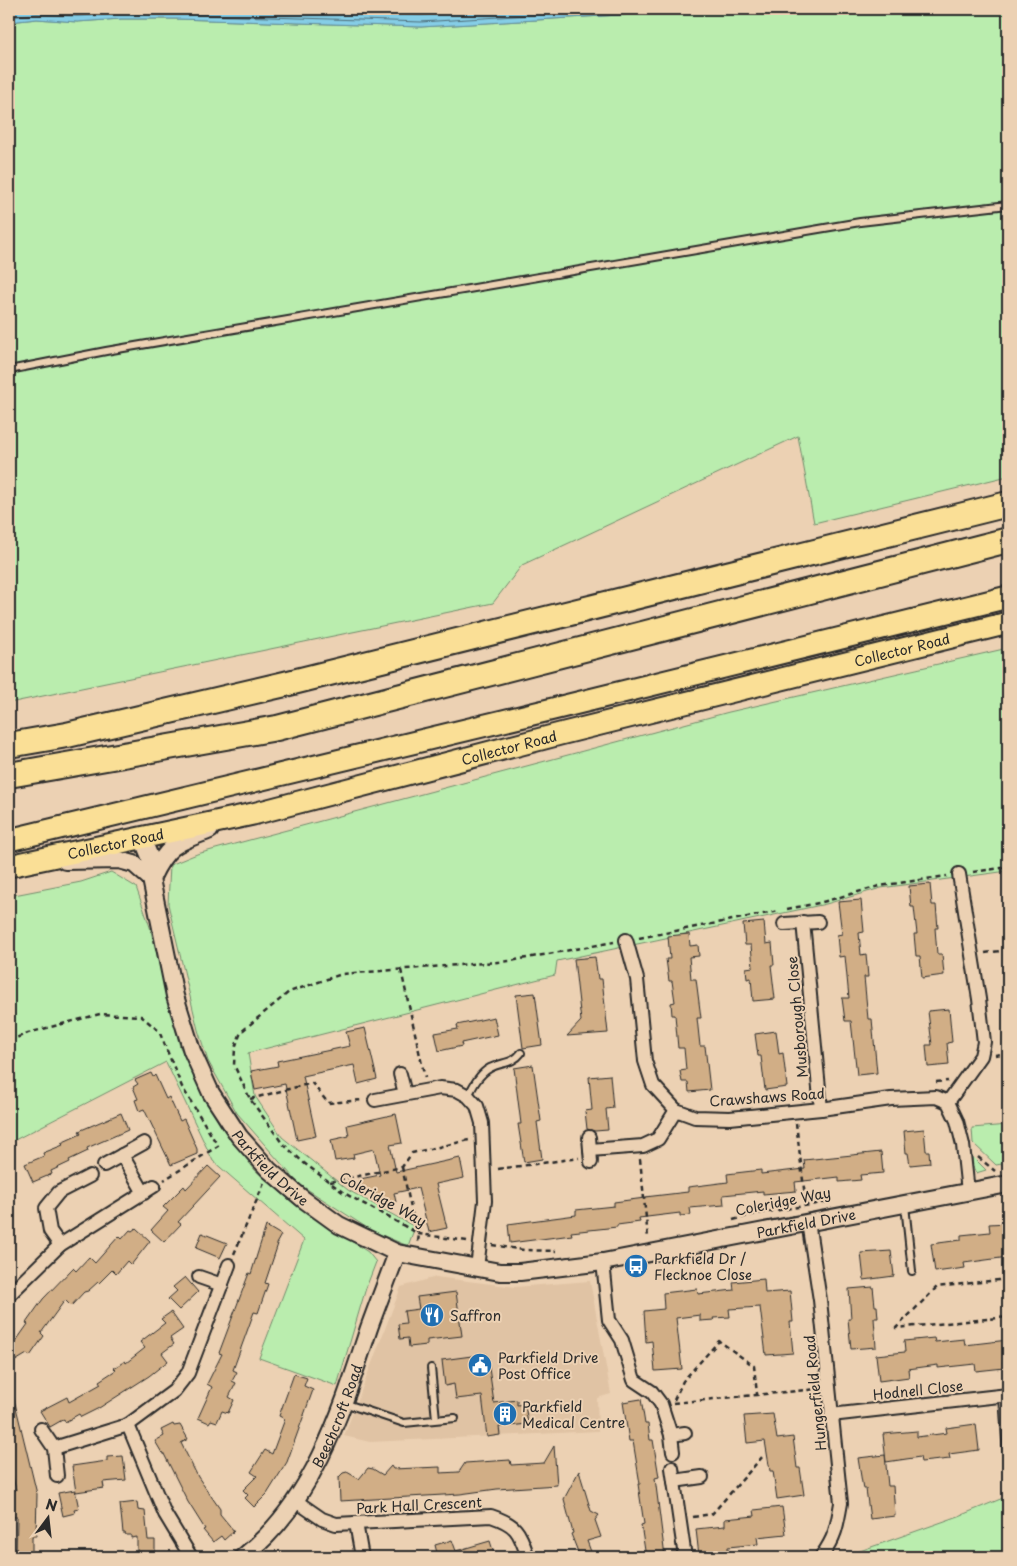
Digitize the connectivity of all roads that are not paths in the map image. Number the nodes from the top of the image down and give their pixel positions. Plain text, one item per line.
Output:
1 (1008, 205) edge
2 (9, 370) edge
3 (1008, 504) edge
4 (1008, 540) edge
5 (1008, 597) edge
6 (1008, 623) edge
7 (9, 745) edge
8 (9, 775) edge
9 (253, 814) junction
10 (142, 838) junction
11 (9, 840) edge
12 (9, 853) edge
13 (18, 864) edge
14 (959, 874) road end
15 (152, 879) junction
16 (803, 922) junction
17 (818, 922) dead end
18 (784, 924) dead end
19 (626, 940) road end
20 (521, 1053) dead end
21 (400, 1074) dead end
22 (406, 1094) junction
23 (468, 1096) junction
24 (375, 1100) road end
25 (948, 1102) junction
26 (676, 1110) junction
27 (821, 1110) junction
28 (589, 1137) dead end
29 (144, 1143) dead end
30 (122, 1155) junction
31 (104, 1164) dead end
32 (90, 1176) dead end
33 (1005, 1177) edge
34 (967, 1186) junction
35 (905, 1204) junction
36 (808, 1222) junction
37 (60, 1245) junction
38 (397, 1253) junction
39 (603, 1262) junction
40 (229, 1265) road end
41 (477, 1268) junction
42 (912, 1271) dead end
43 (199, 1277) dead end
44 (222, 1285) junction
45 (9, 1295) edge
46 (431, 1368) dead end
47 (1006, 1396) edge
48 (344, 1403) junction
49 (831, 1415) junction
50 (436, 1418) junction
51 (455, 1418) dead end
52 (128, 1425) junction
53 (41, 1429) dead end
54 (685, 1433) dead end
55 (671, 1435) junction
56 (54, 1448) junction
57 (673, 1452) dead end
58 (1008, 1470) edge
59 (57, 1476) dead end
60 (702, 1477) dead end
61 (296, 1502) junction
62 (356, 1523) junction
63 (191, 1557) edge
64 (243, 1557) edge
65 (362, 1557) edge
66 (528, 1557) edge
67 (685, 1557) edge
68 (821, 1557) edge

1 - 2 lane
3 - 7 highway
4 - 8 highway
5 - 11 highway, Collector Road
6 - 9 highway, Collector Road
9 - 10 highway, Collector Road
9 - 15 street
10 - 12 highway
10 - 13 highway, Collector Road
10 - 15 street, Parkfield Drive
13 - 15 street
14 - 25 street
15 - 38 street, Parkfield Drive
16 - 17 street
16 - 18 street
16 - 27 street, Musborough Close
19 - 26 street
20 - 23 lane
21 - 22 street
22 - 23 street
22 - 24 street
23 - 41 street
25 - 27 street, Crawshaws Road
25 - 34 street
26 - 27 street, Crawshaws Road
26 - 28 street
29 - 30 street
30 - 31 street
30 - 37 street
32 - 37 street
33 - 34 street, Parkfield Drive
34 - 35 street, Parkfield Drive
35 - 36 street, Parkfield Drive
35 - 42 lane
36 - 39 street, Parkfield Drive
36 - 49 street, Hungerfield Road
37 - 45 street
38 - 41 street, Parkfield Drive
38 - 48 street, Beechcroft Road
39 - 41 street, Parkfield Drive
39 - 55 street
40 - 44 street
43 - 44 street
44 - 52 street
46 - 50 lane
47 - 49 street, Hodnell Close
47 - 58 lane
48 - 50 lane
48 - 61 street, Beechcroft Road
49 - 68 street, Hungerfield Road
50 - 51 lane
52 - 56 street
52 - 63 street
53 - 56 street
54 - 55 street
55 - 57 street
56 - 59 street
60 - 67 street
61 - 62 street, Park Hall Crescent
61 - 64 street, Beechcroft Road
62 - 65 street
62 - 66 street, Park Hall Crescent

